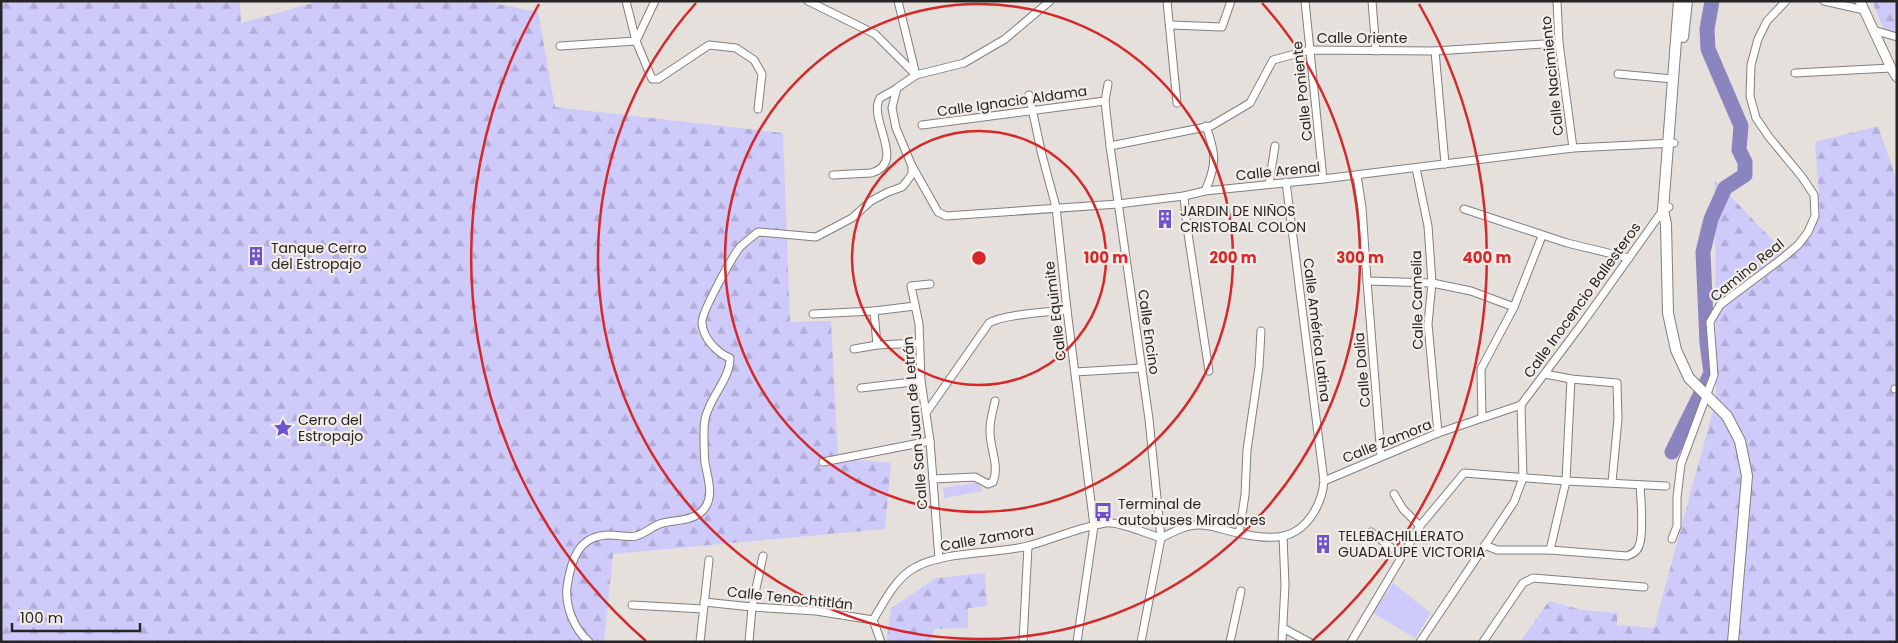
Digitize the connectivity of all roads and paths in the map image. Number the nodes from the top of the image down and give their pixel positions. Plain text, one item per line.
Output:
1 (626, 1) edge
2 (655, 1) edge
3 (808, 1) edge
4 (898, 1) edge
5 (1050, 1) edge
6 (1167, 1) edge
7 (1231, 1) edge
8 (1305, 1) edge
9 (1372, 1) edge
10 (1557, 1) edge
11 (1679, 1) edge
12 (1686, 1) edge
13 (1786, 1) edge
14 (1824, 1) edge
15 (1860, 1) edge
16 (1864, 10) junction
17 (1170, 24) junction
18 (1873, 30) junction
19 (1897, 36) edge
20 (636, 41) junction
21 (1559, 43) junction
22 (560, 46) dead end
23 (1310, 50) junction
24 (1376, 51) junction
25 (1435, 51) junction
26 (1891, 68) junction
27 (1795, 73) dead end
28 (1618, 74) dead end
29 (916, 75) junction
30 (1897, 77) edge
31 (1673, 79) junction
32 (1108, 84) dead end
33 (896, 88) junction
34 (1030, 94) dead end
35 (1105, 101) junction
36 (1177, 103) dead end
37 (758, 109) dead end
38 (1033, 111) junction
39 (922, 125) dead end
40 (1206, 126) junction
41 (1671, 143) junction
42 (1110, 146) junction
43 (1275, 146) dead end
44 (1573, 148) junction
45 (1445, 164) junction
46 (912, 166) junction
47 (1416, 168) junction
48 (1357, 175) junction
49 (833, 176) dead end
50 (1323, 179) junction
51 (1286, 182) junction
52 (1269, 184) junction
53 (1205, 191) junction
54 (1184, 196) junction
55 (1118, 204) junction
56 (1056, 207) junction
57 (1666, 208) junction
58 (1464, 209) dead end
59 (1542, 236) junction
60 (1629, 258) junction
61 (1367, 281) junction
62 (1432, 282) junction
63 (930, 284) dead end
64 (915, 306) junction
65 (1514, 307) junction
66 (1066, 310) junction
67 (874, 311) junction
68 (813, 314) dead end
69 (1261, 331) dead end
70 (920, 343) junction
71 (877, 346) junction
72 (854, 349) dead end
73 (1142, 368) junction
74 (1209, 370) dead end
75 (1075, 372) junction
76 (1545, 374) junction
77 (1571, 379) junction
78 (921, 381) junction
79 (861, 388) dead end
80 (1704, 395) junction
81 (995, 401) dead end
82 (1521, 406) junction
83 (926, 413) junction
84 (1482, 418) junction
85 (1438, 433) junction
86 (930, 441) junction
87 (1382, 456) junction
88 (823, 462) dead end
89 (1523, 478) junction
90 (934, 479) junction
91 (1324, 481) junction
92 (1566, 481) junction
93 (1612, 482) junction
94 (1640, 485) junction
95 (1666, 486) dead end
96 (1394, 494) dead end
97 (1094, 526) junction
98 (1420, 526) junction
99 (1372, 532) dead end
100 (1239, 534) junction
101 (1283, 536) junction
102 (1160, 538) junction
103 (1672, 539) dead end
104 (1485, 545) junction
105 (1028, 546) junction
106 (1550, 550) junction
107 (763, 556) dead end
108 (1402, 556) junction
109 (940, 559) junction
110 (709, 560) dead end
111 (1644, 587) dead end
112 (1241, 591) dead end
113 (632, 605) dead end
114 (704, 606) junction
115 (752, 607) junction
116 (873, 620) junction
117 (1283, 628) junction
118 (589, 642) edge
119 (700, 642) edge
120 (749, 642) edge
121 (881, 642) edge
122 (1023, 642) edge
123 (1077, 642) edge
124 (1141, 642) edge
125 (1230, 642) edge
126 (1282, 642) edge
127 (1309, 642) edge
128 (1351, 642) edge
129 (1420, 642) edge
130 (1483, 642) edge
131 (1732, 642) edge

1 - 20 street
2 - 20 street
3 - 29 street
4 - 29 street
5 - 29 street
6 - 17 street
7 - 17 street
8 - 23 street, Calle Poniente
9 - 24 street
10 - 21 street, Calle Nacimiento
11 - 31 main road
12 - 41 main road
13 - 80 street, Camino Real
14 - 16 street
15 - 16 street
16 - 18 street
17 - 36 street
18 - 19 street
18 - 26 street
20 - 22 street
20 - 37 street
21 - 25 street, Calle Oriente
21 - 44 street, Calle Nacimiento
23 - 24 street, Calle Oriente
23 - 40 street, Calle Oriente
23 - 50 street, Calle Poniente
24 - 25 street, Calle Oriente
25 - 45 street
26 - 27 street
26 - 30 street
28 - 31 street
29 - 33 street
31 - 41 main road
32 - 35 street, Calle Encino
33 - 46 street
33 - 49 street
34 - 38 street, Calle Equimite
35 - 38 street, Calle Ignacio Aldama
35 - 42 street, Calle Encino
38 - 39 street, Calle Ignacio Aldama
38 - 56 street, Calle Equimite
40 - 42 street, Calle Oriente
40 - 53 street
41 - 44 street, Calle Arenal
41 - 57 main road
42 - 55 street, Calle Encino
43 - 52 street
44 - 45 street, Calle Arenal
45 - 47 street, Calle Arenal
46 - 56 street, Calle Arenal
46 - 118 street
47 - 48 street, Calle Arenal
47 - 62 street, Calle Camelia
48 - 50 street, Calle Arenal
48 - 61 street, Calle Dalia
50 - 51 street, Calle Arenal
51 - 52 street, Calle Arenal
51 - 91 street, Calle América Latina
52 - 53 street, Calle Arenal
53 - 54 street, Calle Arenal
54 - 55 street, Calle Arenal
54 - 74 street
55 - 56 street, Calle Arenal
55 - 73 street, Calle Encino
56 - 66 street, Calle Equimite
57 - 60 street, Calle Inocencio Ballesteros
57 - 80 main road
58 - 59 street
59 - 60 street
59 - 65 street
60 - 76 street, Calle Inocencio Ballesteros
61 - 62 street
61 - 87 street, Calle Dalia
62 - 65 street
62 - 85 street, Calle Camelia
63 - 64 street, Calle San Juan de Letrán
64 - 67 street
64 - 70 street, Calle San Juan de Letrán
65 - 84 street
66 - 75 street, Calle Equimite
66 - 83 street
67 - 68 street
67 - 71 street
69 - 100 street
70 - 71 street
70 - 78 street, Calle San Juan de Letrán
71 - 72 street
73 - 75 street
73 - 102 street, Calle Encino
75 - 97 street, Calle Equimite
76 - 77 street
76 - 82 street, Calle Inocencio Ballesteros
77 - 92 street
77 - 93 street
78 - 79 street
78 - 83 street, Calle San Juan de Letrán
80 - 103 street, Camino Real
80 - 131 main road
81 - 90 street
82 - 84 street, Calle Zamora
82 - 89 street
83 - 86 street, Calle San Juan de Letrán
84 - 85 street, Calle Zamora
85 - 87 street, Calle Zamora
86 - 88 street
86 - 90 street, Calle San Juan de Letrán
87 - 91 street, Calle Zamora
89 - 92 street
89 - 98 street
89 - 104 street
90 - 109 street, Calle San Juan de Letrán
91 - 101 street
92 - 93 street
92 - 106 street
93 - 94 street
94 - 95 street
94 - 106 street
96 - 98 street
97 - 102 street, Calle Zamora
97 - 105 street, Calle Zamora
97 - 123 street, Calle Equimite
98 - 108 street
99 - 108 street
100 - 101 street
100 - 102 street
101 - 117 street
102 - 124 street, Calle Encino
104 - 106 street
104 - 129 street
105 - 109 street, Calle Zamora
105 - 122 street
107 - 115 street
108 - 128 street
109 - 116 street, Calle Zamora
110 - 114 street
111 - 130 street
112 - 125 street
113 - 114 street, Calle Tenochtitlán
114 - 115 street, Calle Tenochtitlán
114 - 119 street
115 - 116 street, Calle Tenochtitlán
115 - 120 street
116 - 121 street
117 - 126 street
117 - 127 street

